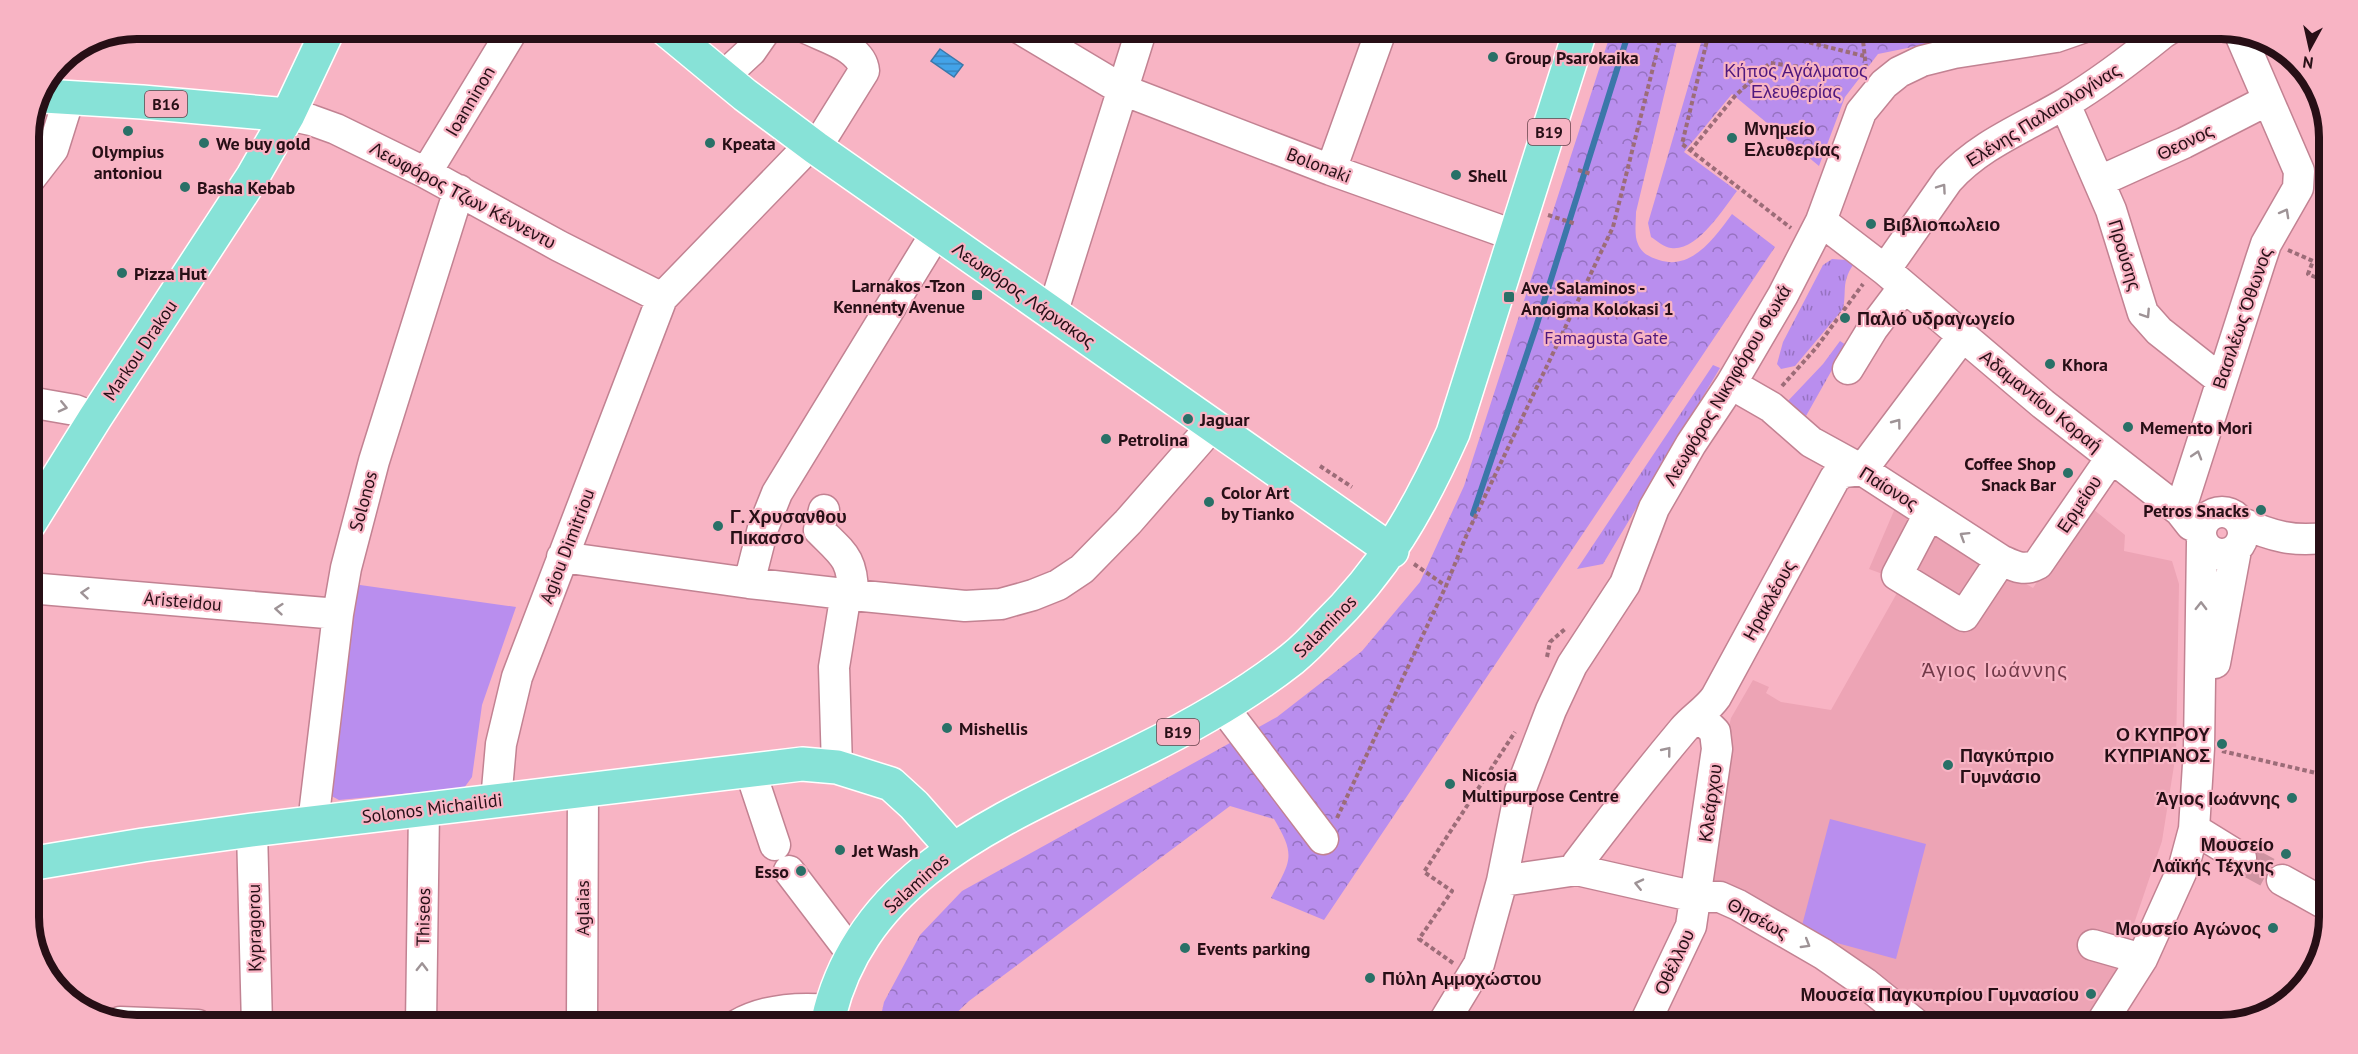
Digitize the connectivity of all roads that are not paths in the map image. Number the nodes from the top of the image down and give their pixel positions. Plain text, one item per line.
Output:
1 (324, 39) edge
2 (507, 39) edge
3 (677, 39) edge
4 (760, 39) edge
5 (828, 39) edge
6 (1037, 39) edge
7 (1139, 39) edge
8 (1378, 39) edge
9 (1578, 39) edge
10 (2043, 39) edge
11 (2156, 39) edge
12 (2243, 42) edge
13 (723, 77) junction
14 (1123, 90) junction
15 (57, 97) edge
16 (2268, 100) junction
17 (2065, 104) junction
18 (288, 114) junction
19 (813, 146) junction
20 (39, 167) edge
21 (1331, 170) junction
22 (426, 173) junction
23 (2100, 181) junction
24 (459, 190) junction
25 (1808, 226) junction
26 (936, 233) junction
27 (1516, 236) junction
28 (1886, 277) junction
29 (662, 298) junction
30 (1052, 314) junction
31 (1962, 336) junction
32 (1848, 369) dead end
33 (2221, 380) junction
34 (1731, 384) junction
35 (39, 404) edge
36 (95, 418) junction
37 (1212, 426) junction
38 (2111, 458) junction
39 (1862, 470) junction
40 (39, 508) edge
41 (824, 510) dead end
42 (2180, 511) junction
43 (1929, 514) junction
44 (2222, 534) junction
45 (2319, 538) edge
46 (2047, 550) joint
47 (1392, 551) junction
48 (562, 557) junction
49 (2001, 560) junction
50 (749, 583) junction
51 (39, 589) edge
52 (850, 594) junction
53 (338, 614) junction
54 (1223, 706) junction
55 (1699, 716) junction
56 (837, 767) junction
57 (750, 770) junction
58 (583, 790) junction
59 (496, 801) junction
60 (424, 809) junction
61 (313, 823) junction
62 (2194, 829) junction
63 (252, 830) junction
64 (1323, 839) road end
65 (775, 845) dead end
66 (941, 857) junction
67 (2241, 858) tunnel mouth
68 (39, 862) edge
69 (1577, 870) junction
70 (789, 871) dead end
71 (2283, 880) tunnel mouth
72 (1502, 881) junction
73 (1696, 897) junction
74 (2319, 900) edge
75 (2093, 945) dead end
76 (853, 955) junction
77 (2134, 961) junction
78 (257, 1015) edge
79 (421, 1015) edge
80 (582, 1015) edge
81 (762, 1015) edge
82 (816, 1015) edge
83 (829, 1015) edge
84 (1446, 1015) edge
85 (1650, 1015) edge
86 (1903, 1015) edge
87 (2106, 1015) edge

1 - 18 main road, Markou Drakou
2 - 22 street, Ioanninon
3 - 13 main road, Λεωφόρος Λάρνακος
4 - 13 street
5 - 19 street
6 - 14 street, Bolonaki
7 - 14 street
8 - 21 street
9 - 27 main road, Salaminos / B19
10 - 25 street, Λεωφόρος Νικηφόρου Φωκά
11 - 17 street, Ελένης Παλαιολογίνας
12 - 16 street, Βασιλέως Όθωνος
13 - 19 main road, Λεωφόρος Λάρνακος
14 - 21 street, Bolonaki
14 - 30 street
15 - 18 main road, Λεωφόρος Τζων Κέννεντυ / B16
15 - 20 street
16 - 23 street, Θεονος
33 -> 16 street, Βασιλέως Όθωνος
17 - 23 street, Προύσης
28 -> 17 street, Ελένης Παλαιολογίνας
18 - 22 street, Λεωφόρος Τζων Κέννεντυ / B16
18 - 36 main road, Markou Drakou
19 - 26 main road, Λεωφόρος Λάρνακος
19 - 29 street
21 - 27 street, Bolonaki
22 - 24 street, Λεωφόρος Τζων Κέννεντυ / B16
23 -> 33 street, Προύσης
24 - 29 street, Λεωφόρος Τζων Κέννεντυ / B16
24 - 53 street, Solonos
25 - 28 street, Αδαμαντίου Κοραή
25 - 34 street, Λεωφόρος Νικηφόρου Φωκά
26 - 30 main road, Λεωφόρος Λάρνακος
26 - 50 street
27 - 47 main road, Salaminos / B19
28 - 31 street, Αδαμαντίου Κοραή
28 - 32 street, Ελένης Παλαιολογίνας
29 - 48 street, Agiou Dimitriou
30 - 37 main road, Λεωφόρος Λάρνακος
31 - 38 street, Αδαμαντίου Κοραή
39 -> 31 street
42 -> 33 street, Βασιλέως Όθωνος
34 - 39 street, Παίονος
34 - 72 street, Λεωφόρος Νικηφόρου Φωκά
35 -> 36 street
36 - 40 main road, Markou Drakou
37 - 47 main road, Λεωφόρος Λάρνακος
37 - 52 street
38 - 42 street, Αδαμαντίου Κοραή
38 - 46 street, Ερμείου
39 - 43 street, Παίονος
39 - 55 street, Ηρακλέους
41 - 52 street
42 - 44 street
49 -> 43 street, Παίονος
43 - 49 street
44 - 45 street
44 - 62 street
46 - 49 street, Παίονος
47 - 54 main road, Salaminos / B19
48 - 50 street
48 - 59 street, Agiou Dimitriou
50 - 52 street
53 -> 51 street, Aristeidou
52 - 56 street
53 - 61 street, Solonos
54 - 64 street
54 - 66 main road, Salaminos / B19
69 -> 55 street, Ηρακλέους
55 - 73 street, Κλεάρχου
56 - 57 main road, Solonos Michailidi
56 - 66 main road, Solonos Michailidi
57 - 58 main road, Solonos Michailidi
57 - 65 street
58 - 59 main road, Solonos Michailidi
58 - 80 street, Aglaias
59 - 60 main road, Solonos Michailidi
60 - 61 main road, Solonos Michailidi
79 -> 60 street, Thiseos
61 - 63 main road, Solonos Michailidi
62 - 67 street
62 - 77 street
63 - 68 main road, Solonos Michailidi
63 - 78 street, Kypragorou
66 - 76 main road, Salaminos / B19
69 - 72 street, Θησέως
73 -> 69 street, Θησέως
70 - 76 street
71 - 74 street
72 - 84 street, Λεωφόρος Νικηφόρου Φωκά
73 - 85 street, Οθέλλου
73 -> 86 street, Θησέως
75 - 77 street
76 - 83 main road, Salaminos / B19
77 - 87 street
81 - 82 street

